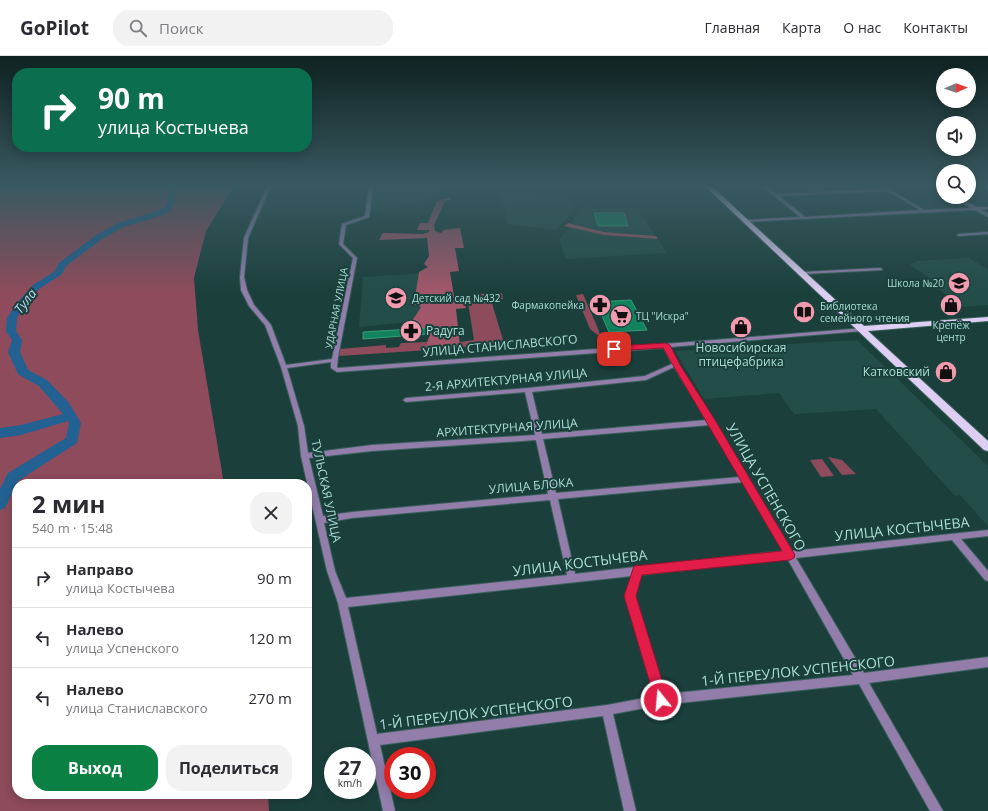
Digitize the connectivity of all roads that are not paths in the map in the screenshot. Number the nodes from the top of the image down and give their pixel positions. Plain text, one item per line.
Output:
1 (253, 221) edge
2 (353, 221) edge
3 (746, 221) edge
4 (988, 234) edge
5 (959, 235) dead end
6 (880, 269) dead end
7 (802, 273) junction
8 (988, 319) edge
9 (862, 329) junction
10 (666, 345) junction
11 (335, 360) junction
12 (676, 365) junction
13 (284, 367) junction
14 (528, 390) junction
15 (406, 400) dead end
16 (712, 422) junction
17 (539, 437) junction
18 (988, 447) edge
19 (305, 456) junction
20 (310, 479) edge
21 (745, 479) junction
22 (312, 488) edge
23 (553, 496) junction
24 (319, 520) junction
25 (988, 533) edge
26 (954, 537) junction
27 (790, 555) junction
28 (638, 570) junction
29 (988, 577) edge
30 (572, 578) junction
31 (343, 603) junction
32 (988, 662) edge
33 (860, 680) junction
34 (661, 700) junction
35 (607, 710) junction
36 (373, 740) junction
37 (389, 811) edge
38 (630, 811) edge
39 (937, 811) edge

1 - 13 street, ТУЛЬСКАЯ УЛИЦА
2 - 11 street, УДАРНАЯ УЛИЦА
3 - 7 main road
4 - 5 street
6 - 7 street
7 - 9 main road
8 - 9 main road, УЛИЦА СТАНИСЛАВСКОГО
9 - 10 street, УЛИЦА СТАНИСЛАВСКОГО
9 - 18 main road
10 - 11 street, УЛИЦА СТАНИСЛАВСКОГО
10 - 12 street, УЛИЦА УСПЕНСКОГО
11 - 13 street
12 - 14 street, 2-Я АРХИТЕКТУРНАЯ УЛИЦА
12 - 16 street, УЛИЦА УСПЕНСКОГО
13 - 19 street, ТУЛЬСКАЯ УЛИЦА
14 - 15 street, 2-Я АРХИТЕКТУРНАЯ УЛИЦА
14 - 17 street
16 - 17 street, АРХИТЕКТУРНАЯ УЛИЦА
16 - 21 street, УЛИЦА УСПЕНСКОГО
17 - 19 street, АРХИТЕКТУРНАЯ УЛИЦА
17 - 23 street
19 - 20 street, ТУЛЬСКАЯ УЛИЦА
21 - 23 street, УЛИЦА БЛОКА
21 - 27 street, УЛИЦА УСПЕНСКОГО
22 - 24 street, ТУЛЬСКАЯ УЛИЦА
23 - 24 street, УЛИЦА БЛОКА
23 - 30 street
24 - 31 street, ТУЛЬСКАЯ УЛИЦА
25 - 26 street, УЛИЦА КОСТЫЧЕВА
26 - 27 street, УЛИЦА КОСТЫЧЕВА
26 - 29 street
27 - 28 street, УЛИЦА КОСТЫЧЕВА
27 - 33 street, УЛИЦА УСПЕНСКОГО
28 - 30 street, УЛИЦА КОСТЫЧЕВА
28 - 34 street
30 - 31 street, УЛИЦА КОСТЫЧЕВА
31 - 36 street, ТУЛЬСКАЯ УЛИЦА
32 - 33 street, 1-Й ПЕРЕУЛОК УСПЕНСКОГО
33 - 34 street, 1-Й ПЕРЕУЛОК УСПЕНСКОГО
33 - 39 street, УЛИЦА УСПЕНСКОГО
34 - 35 street, 1-Й ПЕРЕУЛОК УСПЕНСКОГО
35 - 36 street, 1-Й ПЕРЕУЛОК УСПЕНСКОГО
35 - 38 street
36 - 37 street, ТУЛЬСКАЯ УЛИЦА

